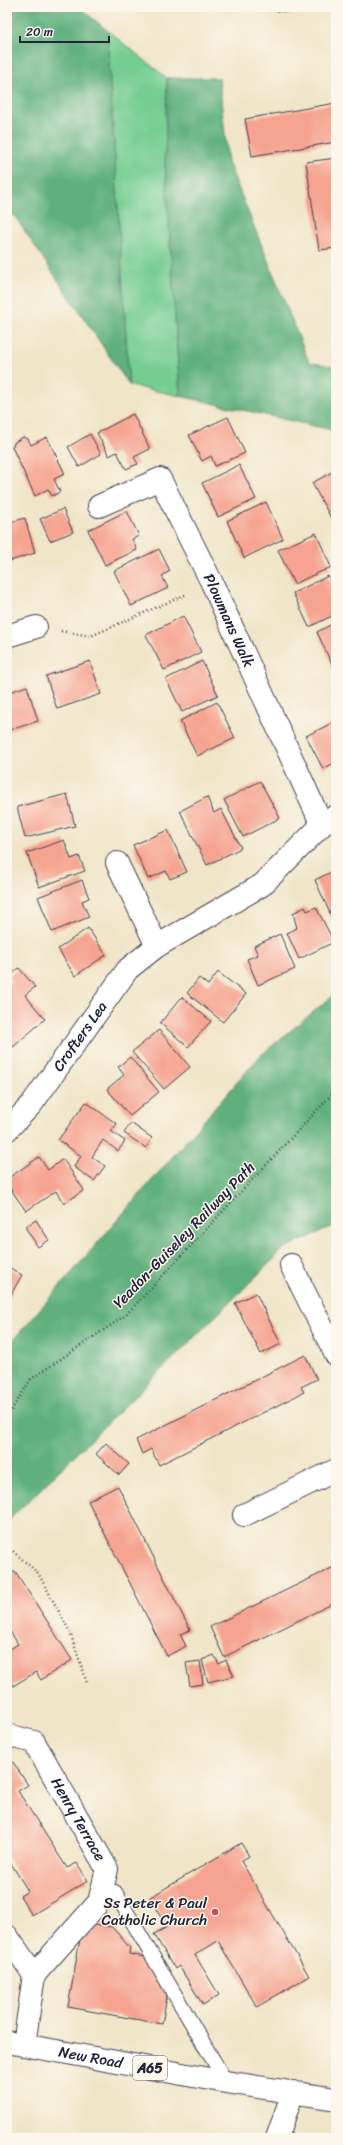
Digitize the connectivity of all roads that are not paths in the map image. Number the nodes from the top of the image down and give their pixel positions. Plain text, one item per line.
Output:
1 (98, 506) dead end
2 (36, 627) road end
3 (7, 636) edge
4 (329, 820) edge
5 (118, 863) dead end
6 (157, 946) junction
7 (7, 1130) edge
8 (291, 1265) dead end
9 (336, 1355) edge
10 (336, 1470) edge
11 (244, 1514) dead end
12 (7, 1735) edge
13 (115, 1892) dead end
14 (7, 1936) edge
15 (34, 1975) junction
16 (15, 2044) edge
17 (226, 2082) junction
18 (293, 2092) junction
19 (336, 2099) edge
20 (277, 2138) edge

1 - 4 street, Plowmans Walk
2 - 3 street
4 - 6 street, Crofters Lea
5 - 6 street
6 - 7 street, Crofters Lea
8 - 9 street
10 - 11 street
12 - 15 street, Henry Terrace
13 - 17 lane
14 - 15 street
15 - 16 street
16 - 17 street, New Road / A65
17 - 18 street, New Road / A65
18 - 19 street, A65
18 - 20 street

